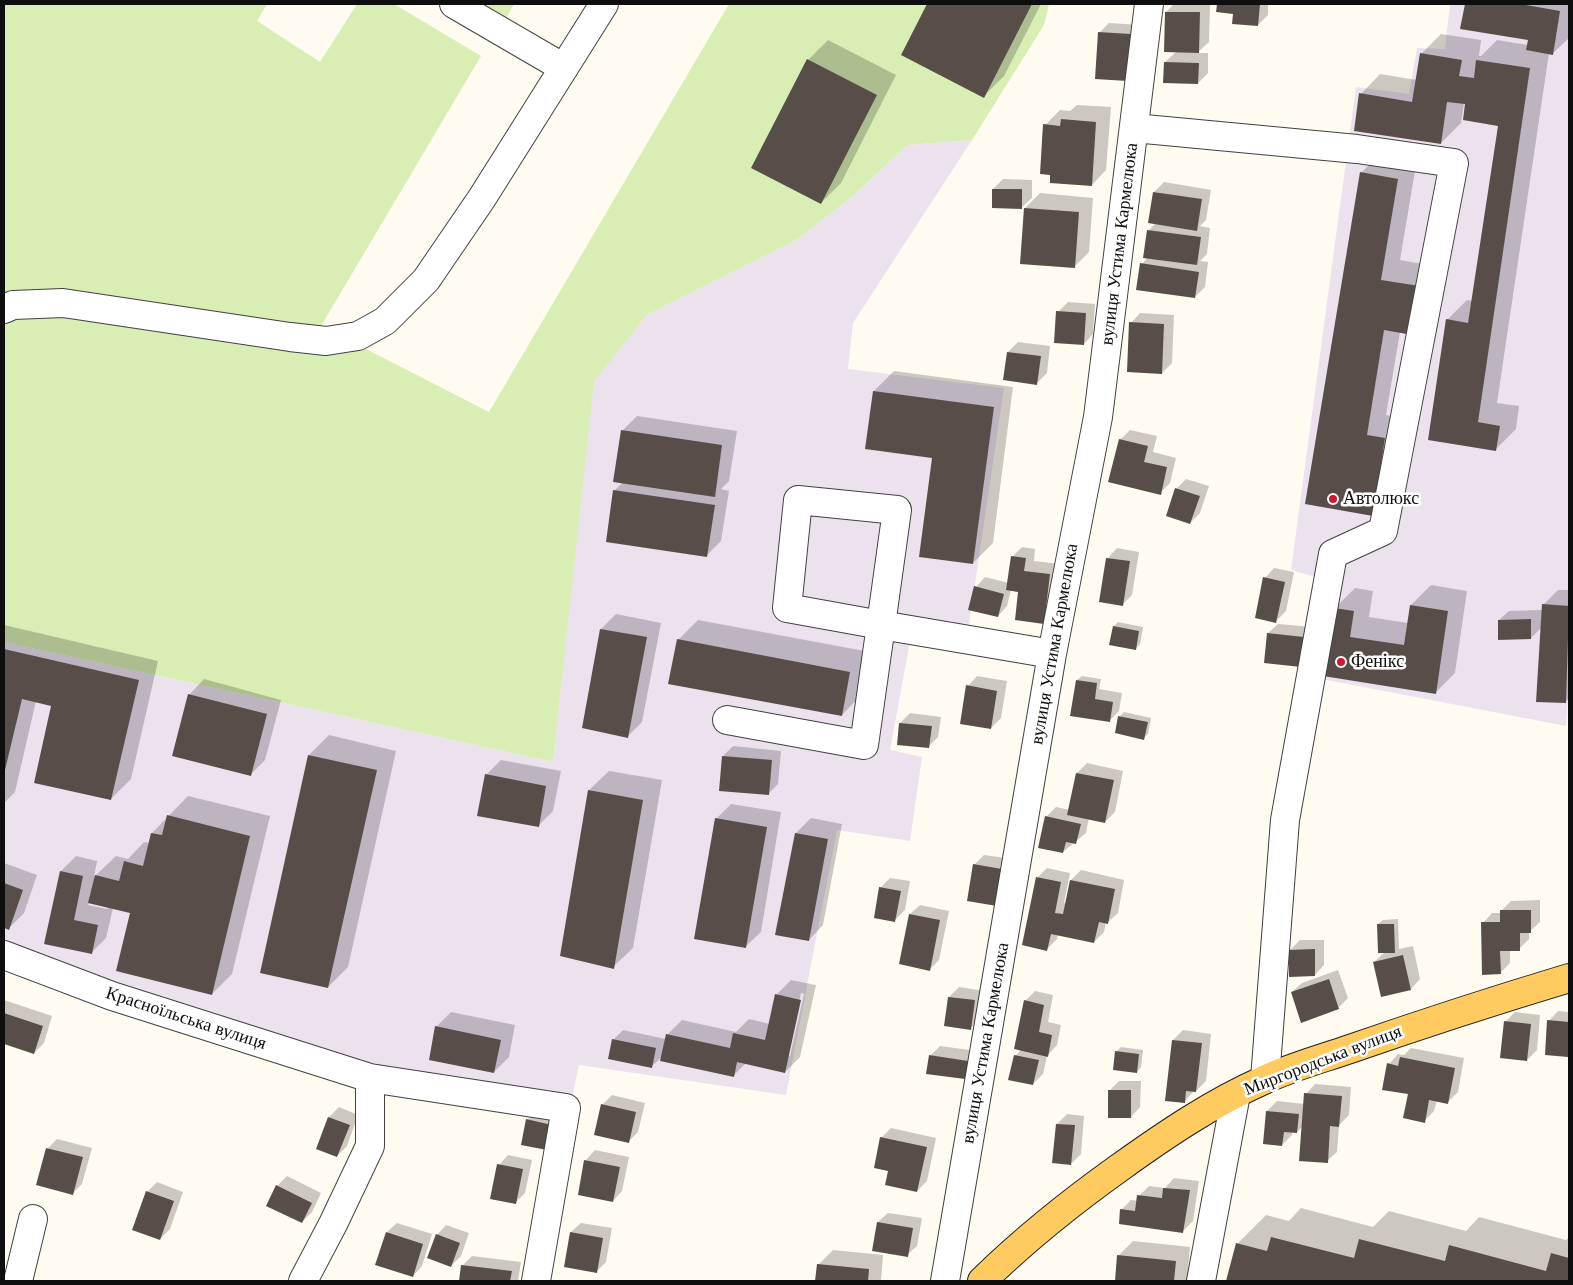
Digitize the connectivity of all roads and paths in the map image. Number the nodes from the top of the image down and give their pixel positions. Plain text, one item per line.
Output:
1 (454, 4) edge
2 (604, 4) edge
3 (1149, 4) edge
4 (564, 68) junction
5 (1134, 128) junction
6 (4, 308) edge
7 (881, 625) junction
8 (1052, 654) junction
9 (727, 720) dead end
10 (4, 955) edge
11 (1569, 978) edge
12 (370, 1078) junction
13 (1265, 1079) junction
14 (1236, 1094) junction
15 (33, 1219) dead end
16 (18, 1281) edge
17 (303, 1281) edge
18 (536, 1281) edge
19 (945, 1281) edge
20 (982, 1281) edge
21 (1201, 1281) edge

1 - 4 street
2 - 4 street
3 - 5 street, вулиця Устима Кармелюка
4 - 6 street
5 - 8 street, вулиця Устима Кармелюка
5 - 13 street
7 - 7 street
7 - 8 street
7 - 9 street
8 - 19 street, вулиця Устима Кармелюка
10 - 12 street, Красноїльська вулиця
11 - 13 main road, Миргородська вулиця
12 - 17 street
12 - 18 street, Красноїльська вулиця
13 - 14 main road, Миргородська вулиця
14 - 20 main road, Миргородська вулиця
14 - 21 street
15 - 16 street

